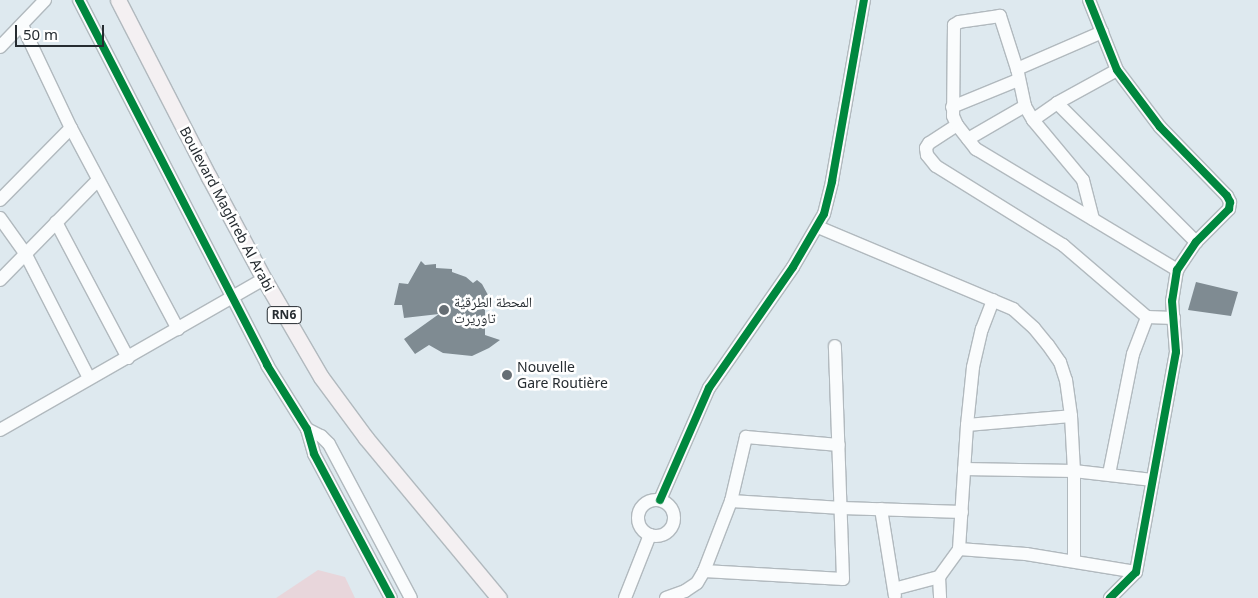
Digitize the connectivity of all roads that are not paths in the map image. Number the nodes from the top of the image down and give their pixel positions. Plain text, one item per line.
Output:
1 (45, 0) edge
2 (79, 0) edge
3 (118, 0) edge
4 (864, 0) edge
5 (1088, 0) edge
6 (22, 25) junction
7 (1102, 32) junction
8 (0, 47) edge
9 (1117, 70) junction
10 (1018, 74) junction
11 (1057, 103) junction
12 (1025, 106) junction
13 (952, 107) junction
14 (1033, 120) junction
15 (957, 125) junction
16 (70, 128) junction
17 (968, 139) junction
18 (98, 180) junction
19 (0, 200) edge
20 (0, 218) edge
21 (1093, 219) junction
22 (56, 222) junction
23 (818, 227) junction
24 (1196, 242) junction
25 (25, 253) junction
26 (1177, 270) junction
27 (264, 279) junction
28 (0, 280) edge
29 (233, 297) junction
30 (993, 300) junction
31 (1147, 318) junction
32 (1174, 318) junction
33 (178, 330) junction
34 (835, 346) dead end
35 (128, 358) junction
36 (89, 378) junction
37 (1071, 416) junction
38 (967, 425) junction
39 (307, 429) junction
40 (0, 430) edge
41 (839, 446) junction
42 (964, 469) junction
43 (1074, 472) junction
44 (1109, 474) junction
45 (1152, 480) junction
46 (660, 500) junction
47 (731, 501) junction
48 (842, 508) junction
49 (881, 510) junction
50 (962, 512) junction
51 (650, 535) junction
52 (959, 549) junction
53 (1074, 560) junction
54 (704, 571) junction
55 (1136, 572) junction
56 (939, 577) junction
57 (895, 594) edge
58 (391, 598) edge
59 (411, 598) edge
60 (499, 598) edge
61 (625, 598) edge
62 (666, 598) edge
63 (940, 598) edge
64 (1110, 598) edge

1 - 6 street
2 - 29 street
3 - 27 main road, Boulevard Maghreb Al Arabi / RN6
4 - 23 street
5 - 7 street
6 - 8 street
6 - 16 street
7 - 9 street
7 - 10 street
9 - 11 street
9 - 24 street
10 - 12 street
10 - 13 street
10 - 13 street
11 - 14 street
11 - 24 street
12 - 14 street
12 - 17 street
13 - 15 street
14 - 21 street
15 - 17 street
15 - 31 street
16 - 18 street
16 - 19 street
17 - 21 street
18 - 22 street
18 - 33 street
20 - 25 street
21 - 26 street
22 - 25 street
22 - 35 street
23 - 30 street
23 - 46 street
24 - 26 street
25 - 28 street
25 - 36 street
26 - 32 street
27 - 29 street
27 - 60 main road, Boulevard Maghreb Al Arabi / RN6
29 - 33 street
29 - 39 street
30 - 37 street
30 - 38 street
31 - 32 street
31 - 44 street
32 - 45 street
33 - 35 street
34 - 41 street
35 - 36 street
36 - 40 street
37 - 38 street
37 - 43 street
38 - 42 street
39 - 58 street
39 - 59 street
41 - 47 street
41 - 48 street
42 - 43 street
42 - 50 street
43 - 44 street
43 - 53 street
44 - 45 street
45 - 55 street
46 - 51 street
46 - 51 street
47 - 48 street
47 - 54 street
48 - 49 street
48 - 54 street
49 - 50 street
49 - 57 street
50 - 52 street
51 - 61 street
52 - 53 street
52 - 56 street
53 - 55 street
54 - 62 street
55 - 64 street
56 - 57 street
56 - 63 street

